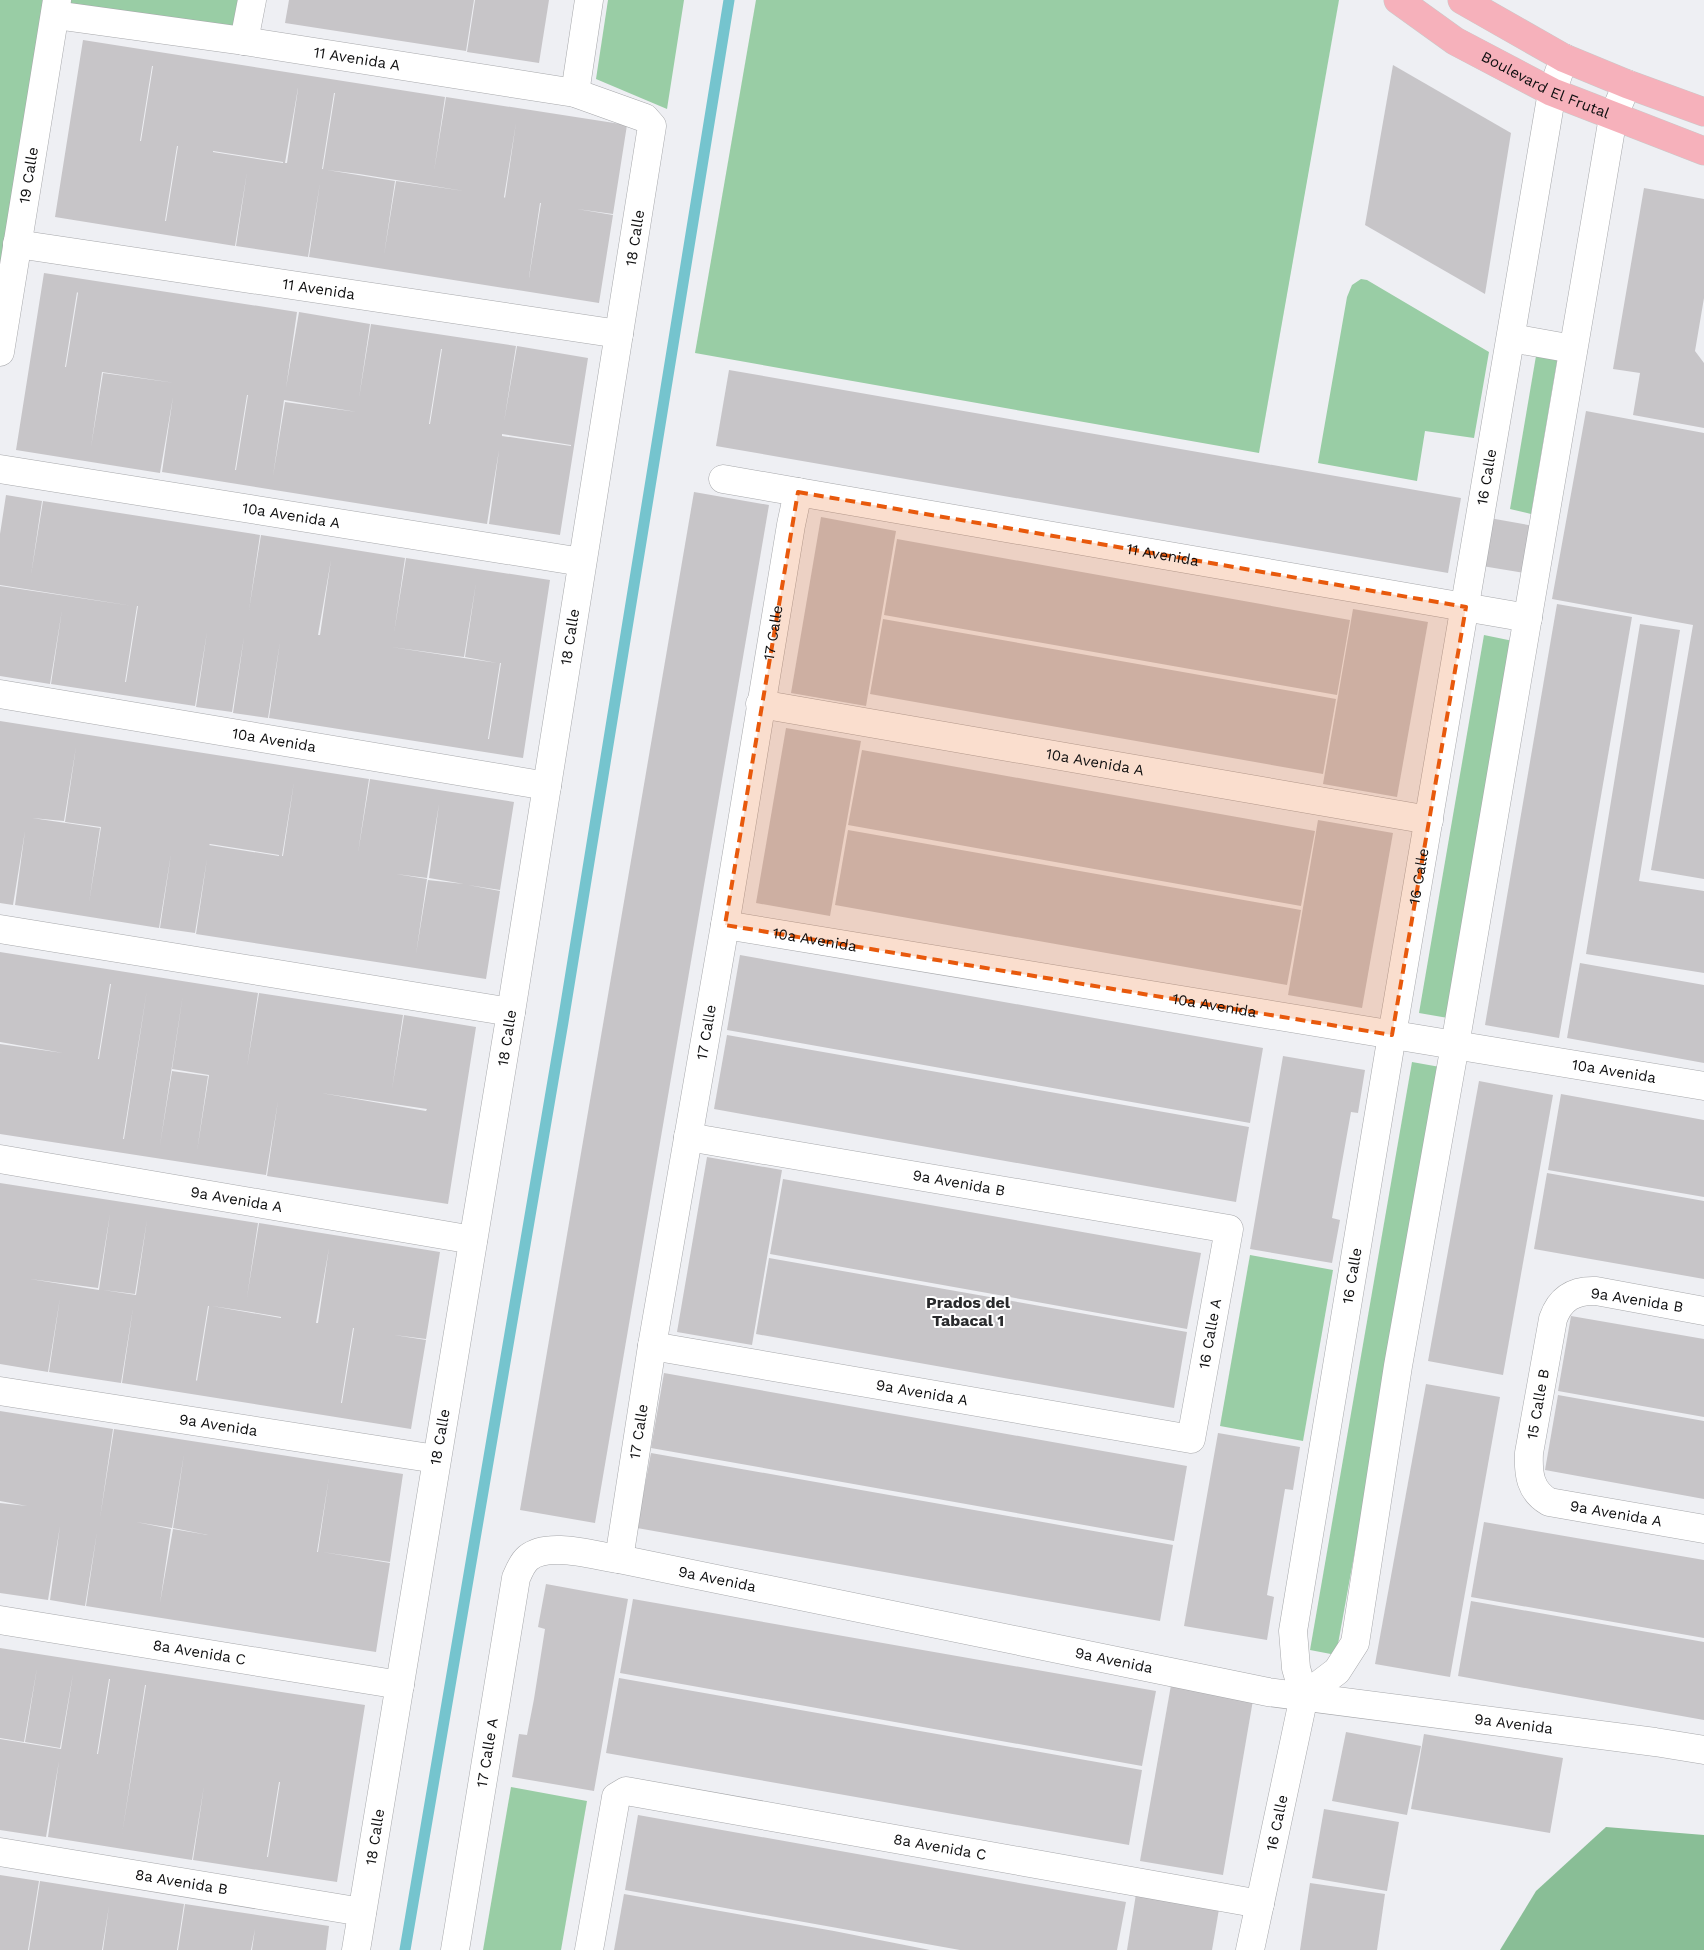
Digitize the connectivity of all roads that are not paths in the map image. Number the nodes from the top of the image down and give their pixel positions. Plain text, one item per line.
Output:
1 (252, 0) edge
2 (589, 0) edge
3 (1398, 0) edge
4 (1462, 0) edge
5 (56, 7) edge
6 (244, 41) junction
7 (1564, 58) junction
8 (1627, 84) junction
9 (1552, 92) junction
10 (574, 93) junction
11 (1704, 112) edge
12 (1614, 117) junction
13 (652, 124) joint
14 (1704, 150) edge
15 (18, 244) junction
16 (619, 334) junction
17 (1511, 338) junction
18 (1573, 349) junction
19 (0, 352) edge
20 (0, 469) edge
21 (723, 479) dead end
22 (797, 499) junction
23 (582, 562) junction
24 (1466, 607) junction
25 (1528, 618) junction
26 (0, 694) edge
27 (760, 704) junction
28 (547, 786) junction
29 (1429, 820) junction
30 (725, 925) junction
31 (0, 929) edge
32 (511, 1012) junction
33 (1392, 1036) junction
34 (1456, 1045) junction
35 (1704, 1086) edge
36 (688, 1137) junction
37 (0, 1159) edge
38 (1229, 1229) joint
39 (474, 1240) junction
40 (1704, 1312) edge
41 (1553, 1320) joint
42 (652, 1346) junction
43 (0, 1391) edge
44 (1191, 1439) joint
45 (436, 1459) junction
46 (1534, 1489) joint
47 (1704, 1529) edge
48 (529, 1558) joint
49 (619, 1560) junction
50 (0, 1620) edge
51 (400, 1685) junction
52 (1304, 1696) junction
53 (1704, 1750) edge
54 (0, 1852) edge
55 (1260, 1904) junction
56 (362, 1912) junction
57 (356, 1950) edge
58 (455, 1950) edge
59 (589, 1950) edge
60 (1250, 1950) edge

1 - 6 street
2 - 10 street
3 - 9 main road, Boulevard El Frutal
4 - 7 main road
5 - 6 street, 11 Avenida A
5 - 15 street, 19 Calle
6 - 10 street, 11 Avenida A
7 - 8 main road
7 - 9 street, 16 Calle
8 - 11 main road
8 - 12 street
9 - 12 main road, Boulevard El Frutal
9 - 17 street, 16 Calle
10 - 13 street, 11 Avenida A
12 - 14 main road, Boulevard El Frutal
12 - 18 street
13 - 16 street, 18 Calle
15 - 16 street, 11 Avenida
15 - 19 street, 19 Calle
16 - 23 street, 18 Calle
17 - 18 street
17 - 24 street, 16 Calle
18 - 25 street
20 - 23 street, 10a Avenida A
21 - 22 street, 11 Avenida
22 - 24 street, 11 Avenida
22 - 27 street, 17 Calle
23 - 28 street, 18 Calle
24 - 25 street, 11 Avenida
24 - 29 street, 16 Calle
25 - 34 street
26 - 28 street, 10a Avenida
27 - 29 street, 10a Avenida A
27 - 30 street, 17 Calle
28 - 32 street, 18 Calle
29 - 33 street, 16 Calle
30 - 33 street, 10a Avenida
30 - 36 street, 17 Calle
31 - 32 street
32 - 39 street, 18 Calle
33 - 34 street, 10a Avenida
33 - 52 street, 16 Calle
34 - 35 street, 10a Avenida
34 - 52 street
36 - 38 street, 9a Avenida B
36 - 42 street, 17 Calle
37 - 39 street, 9a Avenida A
38 - 44 street, 16 Calle A
39 - 45 street, 18 Calle
40 - 41 street, 9a Avenida B
41 - 46 street, 15 Calle B
42 - 44 street, 9a Avenida A
42 - 49 street, 17 Calle
43 - 45 street, 9a Avenida
45 - 51 street, 18 Calle
46 - 47 street, 9a Avenida A
48 - 49 street, 9a Avenida
48 - 58 street, 17 Calle A
49 - 52 street, 9a Avenida
50 - 51 street, 8a Avenida C
51 - 56 street, 18 Calle
52 - 53 street, 9a Avenida
52 - 55 street, 16 Calle
54 - 56 street, 8a Avenida B
55 - 59 street, 8a Avenida C
55 - 60 street, 16 Calle
56 - 57 street, 18 Calle

